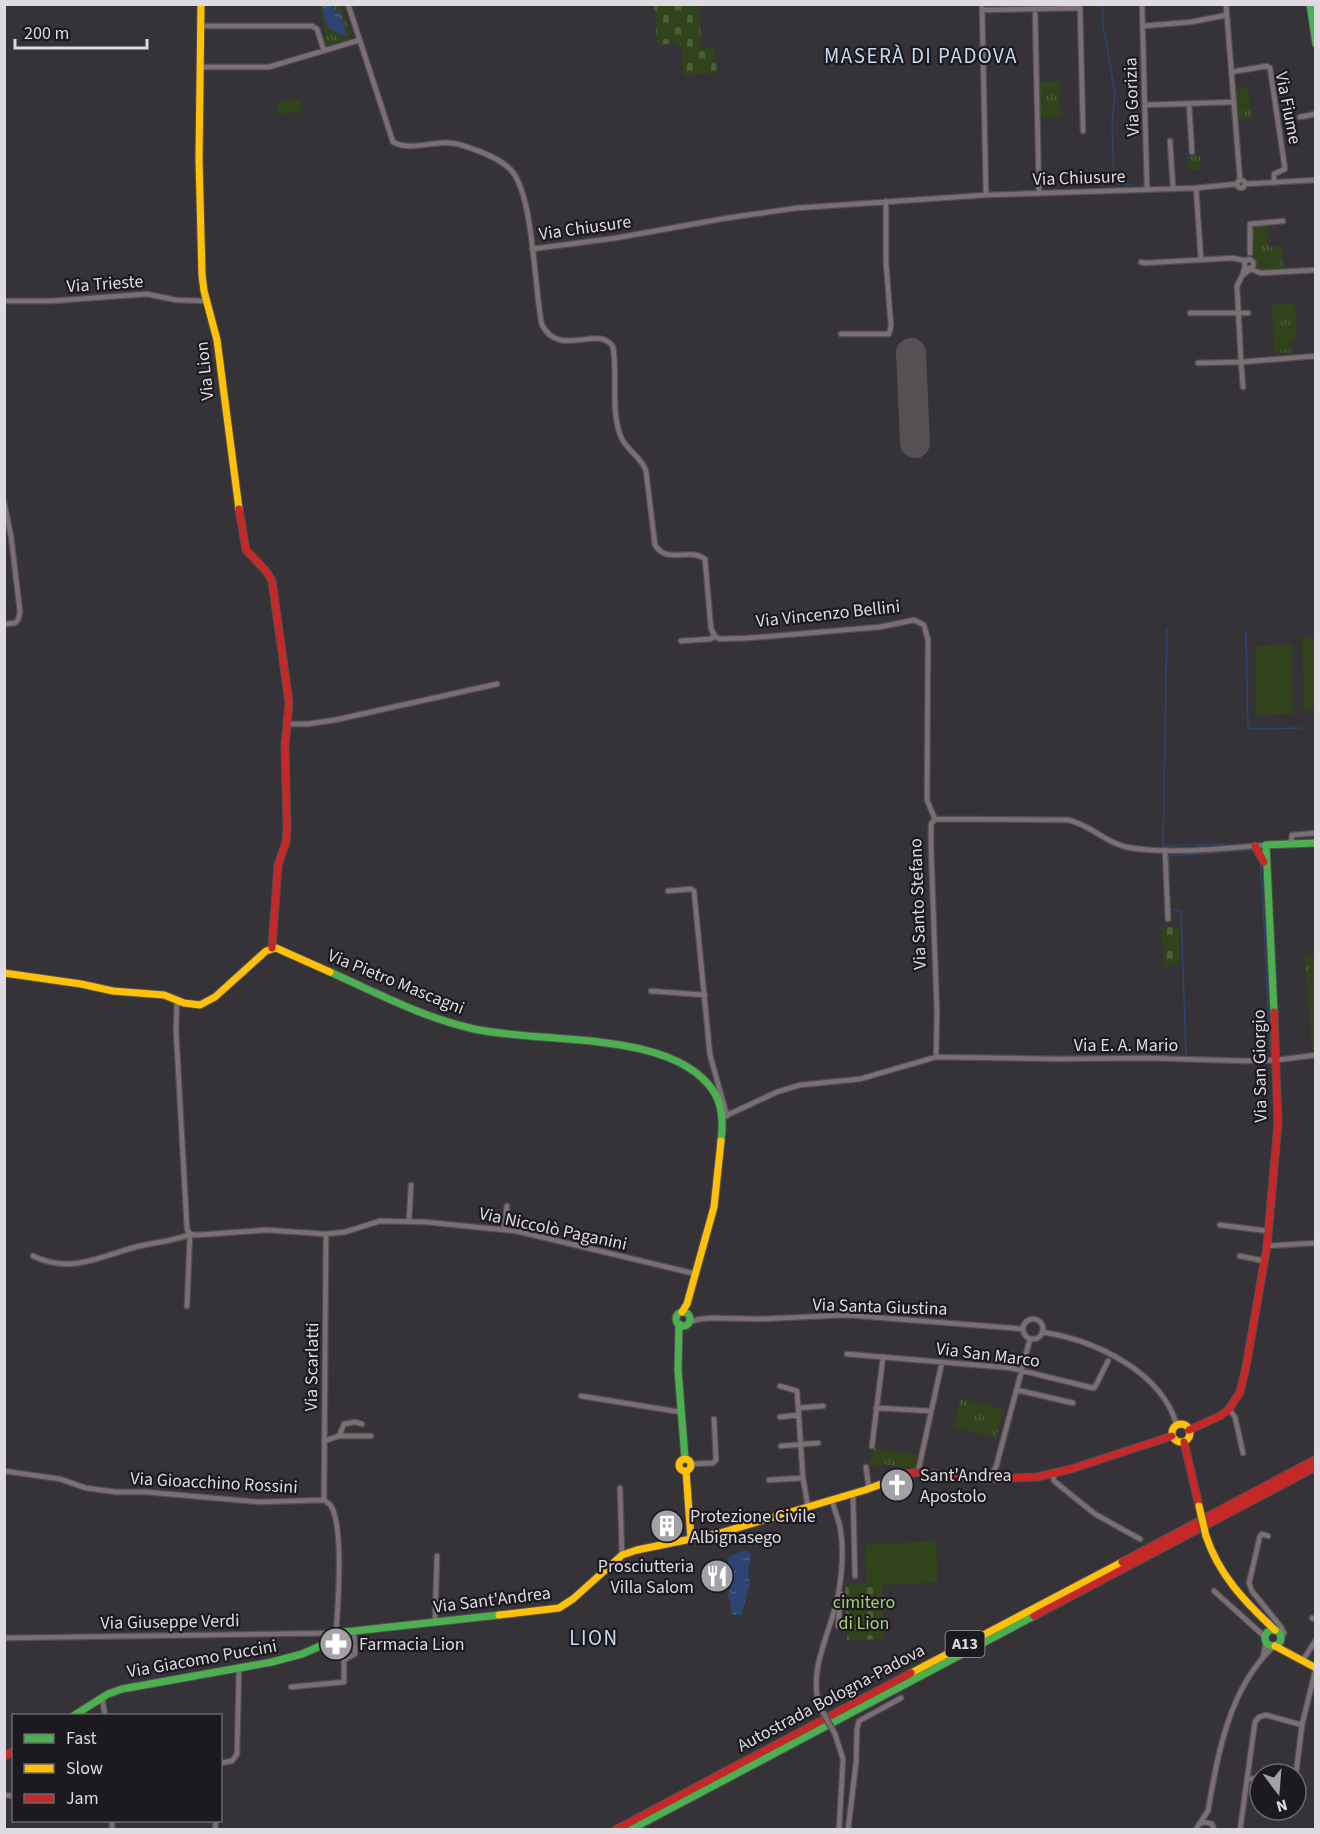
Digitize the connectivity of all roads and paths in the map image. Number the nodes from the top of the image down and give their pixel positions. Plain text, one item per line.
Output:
1 (201, 4) edge
2 (348, 4) edge
3 (1142, 4) edge
4 (1226, 4) edge
5 (1310, 4) edge
6 (982, 7) edge
7 (1035, 10) junction
8 (1227, 15) junction
9 (200, 26) junction
10 (1143, 27) junction
11 (360, 40) junction
12 (1316, 44) edge
13 (324, 51) junction
14 (200, 67) junction
15 (1231, 72) junction
16 (1233, 102) junction
17 (1189, 104) junction
18 (1146, 105) junction
19 (1316, 114) edge
20 (1300, 117) dead end
21 (1083, 131) dead end
22 (1170, 141) dead end
23 (1192, 152) dead end
24 (1316, 180) edge
25 (1239, 182) junction
26 (1274, 183) junction
27 (1173, 188) junction
28 (1197, 188) junction
29 (1148, 189) junction
30 (1039, 192) junction
31 (986, 195) junction
32 (886, 201) junction
33 (1283, 221) dead end
34 (532, 249) junction
35 (1201, 260) junction
36 (1141, 261) dead end
37 (1248, 264) junction
38 (1316, 270) edge
39 (4, 301) edge
40 (207, 301) junction
41 (1248, 312) dead end
42 (1190, 313) dead end
43 (1238, 313) junction
44 (841, 334) dead end
45 (1316, 356) edge
46 (1241, 362) junction
47 (1198, 363) dead end
48 (1243, 387) dead end
49 (4, 502) edge
50 (4, 624) edge
51 (715, 636) junction
52 (681, 641) dead end
53 (497, 684) dead end
54 (288, 724) junction
55 (935, 819) junction
56 (1316, 833) edge
57 (1316, 843) edge
58 (1291, 844) junction
59 (1266, 845) junction
60 (1276, 845) junction
61 (1255, 846) junction
62 (1165, 850) junction
63 (1267, 870) junction
64 (668, 891) dead end
65 (1168, 919) dead end
66 (272, 948) junction
67 (4, 973) edge
68 (651, 991) dead end
69 (705, 995) junction
70 (177, 1001) junction
71 (1316, 1055) edge
72 (936, 1056) junction
73 (1277, 1060) junction
74 (721, 1101) junction
75 (725, 1117) junction
76 (411, 1185) dead end
77 (507, 1206) dead end
78 (409, 1221) junction
79 (1220, 1226) dead end
80 (504, 1229) junction
81 (1268, 1231) junction
82 (190, 1234) junction
83 (326, 1234) junction
84 (1316, 1243) edge
85 (1267, 1246) junction
86 (33, 1256) dead end
87 (1240, 1256) dead end
88 (1264, 1261) junction
89 (696, 1274) junction
90 (187, 1306) dead end
91 (686, 1319) junction
92 (1023, 1329) junction
93 (1042, 1332) junction
94 (1030, 1339) junction
95 (847, 1354) dead end
96 (883, 1357) junction
97 (1108, 1361) dead end
98 (942, 1362) junction
99 (1022, 1371) junction
100 (780, 1386) dead end
101 (1017, 1390) junction
102 (581, 1396) dead end
103 (1073, 1403) dead end
104 (823, 1406) dead end
105 (798, 1408) junction
106 (876, 1408) junction
107 (1229, 1409) junction
108 (931, 1410) junction
109 (681, 1413) junction
110 (799, 1415) junction
111 (780, 1417) dead end
112 (714, 1419) dead end
113 (362, 1424) dead end
114 (1177, 1426) junction
115 (1189, 1430) junction
116 (339, 1436) junction
117 (371, 1436) dead end
118 (1173, 1436) junction
119 (324, 1441) junction
120 (1184, 1442) junction
121 (818, 1443) dead end
122 (801, 1445) junction
123 (781, 1446) dead end
124 (872, 1446) dead end
125 (1243, 1453) dead end
126 (685, 1459) junction
127 (1316, 1459) edge
128 (692, 1464) junction
129 (866, 1467) dead end
130 (1316, 1467) edge
131 (4, 1471) edge
132 (686, 1471) junction
133 (918, 1472) junction
134 (1053, 1474) junction
135 (995, 1476) junction
136 (803, 1478) junction
137 (770, 1480) dead end
138 (620, 1488) dead end
139 (869, 1489) junction
140 (853, 1494) junction
141 (324, 1500) junction
142 (832, 1500) junction
143 (808, 1507) junction
144 (1268, 1536) dead end
145 (691, 1539) junction
146 (1140, 1539) dead end
147 (622, 1555) junction
148 (437, 1556) dead end
149 (855, 1576) dead end
150 (840, 1586) junction
151 (1214, 1592) dead end
152 (435, 1623) junction
153 (838, 1626) dead end
154 (354, 1631) junction
155 (336, 1633) junction
156 (1268, 1635) junction
157 (4, 1638) edge
158 (1316, 1640) edge
159 (1278, 1643) junction
160 (1262, 1660) junction
161 (1303, 1660) junction
162 (1316, 1668) edge
163 (239, 1669) junction
164 (291, 1687) dead end
165 (102, 1697) junction
166 (901, 1698) dead end
167 (76, 1714) edge
168 (105, 1714) edge
169 (1302, 1725) junction
170 (1250, 1762) edge
171 (1297, 1762) edge
172 (222, 1763) edge
173 (1248, 1778) edge
174 (1208, 1811) junction
175 (1200, 1823) junction
176 (1215, 1828) edge
177 (615, 1830) edge
178 (630, 1830) edge
179 (839, 1830) edge
180 (848, 1830) edge
181 (1196, 1830) edge
182 (1240, 1830) edge

1 - 9 main road, Via Lion
2 - 11 street, Via Chiusure
3 - 10 street, Via Gorizia
4 - 8 street
5 - 12 main road
6 - 7 street
6 - 31 street
7 - 21 street
7 - 30 street
8 - 10 street
8 - 15 street
9 - 13 street
9 - 14 main road, Via Lion
10 - 18 street, Via Gorizia
11 - 13 street
11 - 34 street, Via Chiusure
13 - 14 street
14 - 40 main road, Via Lion
15 - 16 street
15 - 26 street, Via Fiume
16 - 17 street
16 - 25 street
17 - 18 street
17 - 23 street
18 - 29 street, Via Gorizia
19 - 20 street
22 - 27 street
24 - 26 street, Via Chiusure
25 - 26 street, Via Chiusure
25 - 28 street, Via Chiusure
27 - 28 street, Via Chiusure
27 - 29 street, Via Chiusure
28 - 35 street
29 - 30 street, Via Chiusure
30 - 31 street, Via Chiusure
31 - 32 street, Via Chiusure
32 - 34 street, Via Chiusure
32 - 44 street
33 - 37 street
34 - 51 street
35 - 36 street
35 - 37 street
37 - 38 street
37 - 43 street
39 - 40 street, Via Trieste
40 - 54 main road, Via Lion
41 - 43 street
42 - 43 street
43 - 46 street
45 - 46 street
46 - 47 street
46 - 48 street
49 - 50 street
51 - 52 street, Via Vincenzo Bellini
51 - 55 street, Via Vincenzo Bellini
53 - 54 street
54 - 66 main road, Via Lion
55 - 62 street, Via Santo Stefano
55 - 72 street, Via Santo Stefano
56 - 58 street, Via Santo Stefano
57 - 58 main road, Via Santo Stefano
58 - 60 main road, Via Santo Stefano
59 - 60 main road, Via Santo Stefano
59 - 61 street, Via Santo Stefano
59 - 63 main road, Via San Giorgio
60 - 63 main road, Via San Giorgio
61 - 62 street, Via Santo Stefano
61 - 63 main road, Via San Giorgio
62 - 65 street
63 - 73 main road, Via San Giorgio
64 - 69 street, Via Pietro Mascagni
66 - 70 main road
66 - 74 main road, Via Pietro Mascagni
67 - 70 main road
68 - 69 street
69 - 74 street, Via Pietro Mascagni
70 - 82 street
71 - 73 street, Via E. A. Mario
72 - 73 street, Via E. A. Mario
72 - 75 street
73 - 81 main road, Via San Giorgio
74 - 75 main road, Via Pietro Mascagni
75 - 89 main road, Via Pietro Mascagni
76 - 78 street
77 - 80 street
78 - 80 street, Via Niccolò Paganini
78 - 83 street, Via Niccolò Paganini
79 - 81 street
80 - 89 street, Via Niccolò Paganini
81 - 85 main road, Via San Giorgio
82 - 83 street, Via Niccolò Paganini
82 - 86 street, Via Niccolò Paganini
82 - 90 street
83 - 119 street, Via Scarlatti
84 - 85 street
85 - 88 main road, Via San Giorgio
87 - 88 street
88 - 107 main road, Via San Giorgio
89 - 91 main road, Via Pietro Mascagni
91 - 92 street, Via Santa Giustina
91 - 109 main road
92 - 93 street
92 - 94 street
93 - 94 street
93 - 114 street
94 - 99 street
95 - 96 street, Via San Marco
96 - 98 street, Via San Marco
96 - 106 street
97 - 99 street, Via San Marco
98 - 99 street, Via San Marco
98 - 108 street
99 - 101 street
100 - 105 street
101 - 103 street
101 - 135 street
102 - 109 street
104 - 105 street
105 - 110 street
106 - 108 street
106 - 124 street
107 - 115 main road
107 - 125 street
108 - 133 street
109 - 126 main road
110 - 111 street
110 - 122 street
112 - 128 street
113 - 116 street
114 - 115 main road
114 - 118 main road
115 - 120 main road
116 - 117 street
116 - 119 street
118 - 120 main road
118 - 134 main road, Via Sant'Andrea
119 - 141 street, Via Scarlatti
120 - 156 main road, bridge
121 - 122 street
122 - 123 street
122 - 136 street
126 - 128 main road
126 - 132 main road
127 - 177 main road, Autostrada Bologna-Padova / A13
128 - 132 main road
129 - 139 street
130 - 178 main road, Autostrada Bologna-Padova / A13
131 - 141 street, Via Gioacchino Rossini
132 - 145 main road
133 - 135 main road, Via Sant'Andrea
133 - 139 main road, Via Sant'Andrea
134 - 135 main road, Via Sant'Andrea
134 - 146 street
136 - 137 street
136 - 143 street
138 - 147 street
139 - 140 main road, Via Sant'Andrea
140 - 142 main road, Via Sant'Andrea
140 - 149 street
141 - 155 street
142 - 143 main road, Via Sant'Andrea
142 - 150 street
143 - 145 main road, Via Sant'Andrea
144 - 159 street
145 - 147 main road, Via Sant'Andrea
147 - 152 main road, Via Sant'Andrea
148 - 152 street
150 - 153 street
150 - 179 street, bridge
151 - 156 street
152 - 154 main road, Via Sant'Andrea
154 - 155 main road, Via Sant'Andrea
154 - 164 street
155 - 157 street, Via Giuseppe Verdi
155 - 163 main road, Via Giacomo Puccini
156 - 159 main road
156 - 159 main road
156 - 160 street
158 - 161 street
159 - 160 street
159 - 161 main road
160 - 174 street
161 - 162 main road
162 - 169 street
163 - 165 main road, Via Giacomo Puccini
163 - 172 street
165 - 167 main road, Via Giacomo Puccini
165 - 168 street
166 - 180 street
169 - 170 street
169 - 171 street
173 - 182 street
174 - 175 street
174 - 176 street
175 - 176 street
175 - 181 street

